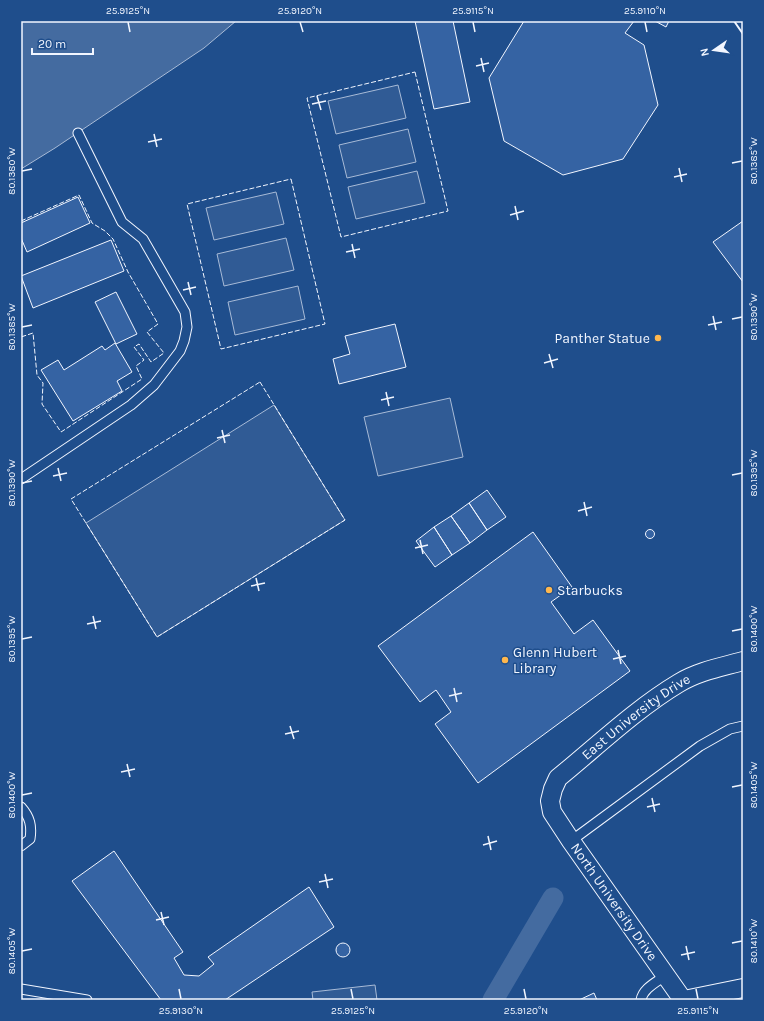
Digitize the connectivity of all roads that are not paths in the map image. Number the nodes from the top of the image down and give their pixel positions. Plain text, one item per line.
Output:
1 (78, 133) dead end
2 (21, 479) edge
3 (743, 661) edge
4 (743, 726) edge
5 (550, 801) joint
6 (21, 807) edge
7 (571, 842) junction
8 (21, 846) edge
9 (666, 975) junction
10 (743, 988) edge
11 (21, 989) edge
12 (87, 1000) edge
13 (641, 1000) edge
14 (683, 1000) edge

1 - 2 lane
3 - 5 street, East University Drive
4 - 7 lane
5 - 7 street, North University Drive
6 - 8 lane
7 - 9 street, North University Drive
9 - 13 lane
9 - 14 street, North University Drive
10 - 14 street
11 - 12 lane

